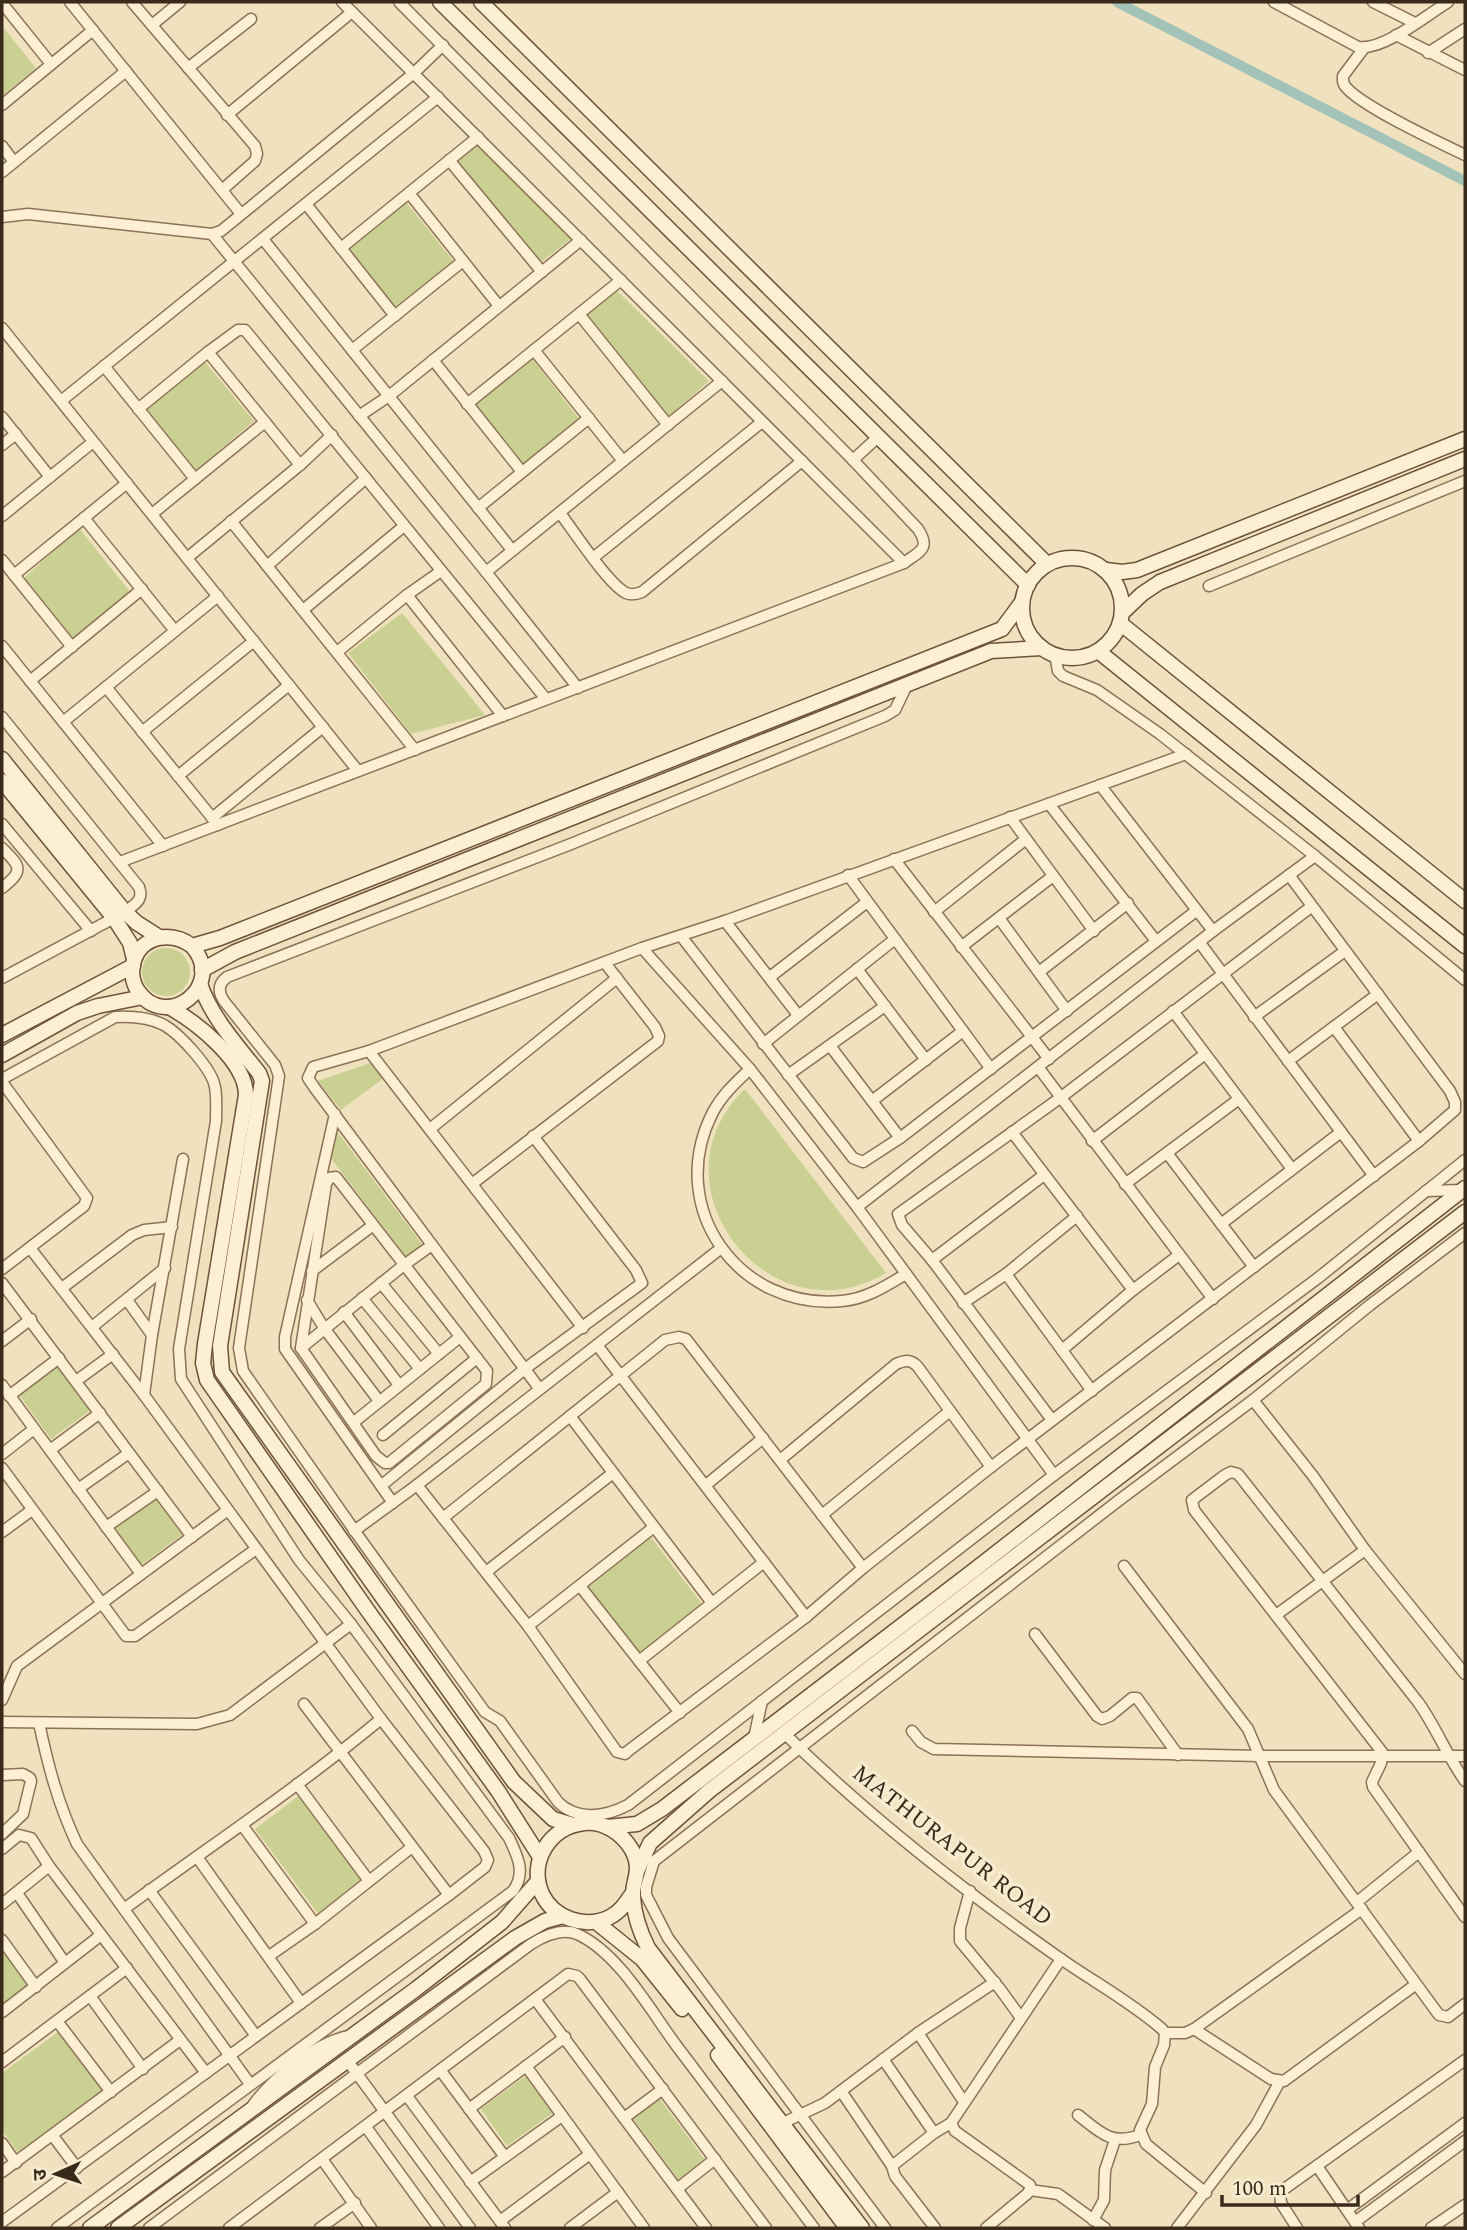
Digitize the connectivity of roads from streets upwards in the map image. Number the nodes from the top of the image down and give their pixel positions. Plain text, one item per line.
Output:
1 (70, 2) edge
2 (132, 2) edge
3 (180, 2) edge
4 (342, 2) edge
5 (399, 2) edge
6 (440, 2) edge
7 (481, 2) edge
8 (1274, 2) edge
9 (1373, 2) edge
10 (1448, 2) edge
11 (2, 3) edge
12 (352, 12) junction
13 (251, 19) dead end
14 (1415, 23) junction
15 (152, 25) junction
16 (1465, 29) edge
17 (93, 30) junction
18 (1396, 35) junction
19 (443, 45) junction
20 (1364, 48) junction
21 (1429, 52) junction
22 (51, 64) junction
23 (188, 68) junction
24 (1465, 70) edge
25 (126, 71) junction
26 (414, 73) junction
27 (438, 97) junction
28 (2, 104) edge
29 (227, 115) junction
30 (478, 137) junction
31 (2, 146) edge
32 (1465, 155) edge
33 (449, 160) junction
34 (15, 162) junction
35 (2, 172) edge
36 (222, 190) junction
37 (409, 193) junction
38 (306, 204) junction
39 (241, 214) junction
40 (2, 217) edge
41 (212, 234) junction
42 (263, 239) junction
43 (581, 240) junction
44 (341, 248) junction
45 (234, 260) junction
46 (463, 261) junction
47 (542, 272) junction
48 (621, 280) junction
49 (499, 306) junction
50 (579, 314) junction
51 (395, 316) junction
52 (2, 328) edge
53 (352, 350) junction
54 (534, 350) junction
55 (208, 352) junction
56 (433, 360) junction
57 (104, 366) junction
58 (722, 381) junction
59 (389, 396) junction
60 (61, 401) junction
61 (467, 404) junction
62 (138, 409) junction
63 (359, 416) junction
64 (2, 417) edge
65 (589, 418) junction
66 (265, 422) junction
67 (762, 422) junction
68 (668, 425) junction
69 (16, 434) junction
70 (332, 435) junction
71 (877, 438) junction
72 (1465, 439) edge
73 (93, 442) junction
74 (2, 445) edge
75 (1465, 458) edge
76 (853, 460) junction
77 (623, 461) junction
78 (802, 461) junction
79 (300, 466) junction
80 (522, 472) junction
81 (50, 477) junction
82 (366, 478) junction
83 (195, 479) junction
84 (1465, 481) edge
85 (127, 483) junction
86 (478, 508) junction
87 (560, 513) junction
88 (152, 514) junction
89 (2, 516) edge
90 (84, 518) junction
91 (231, 521) junction
92 (404, 526) junction
93 (512, 550) junction
94 (187, 558) junction
95 (593, 558) junction
96 (2, 560) edge
97 (904, 563) junction
98 (1047, 564) junction
99 (267, 566) junction
100 (1106, 570) junction
101 (441, 571) junction
102 (486, 572) junction
103 (14, 575) junction
104 (1028, 585) junction
105 (1209, 586) dead end
106 (142, 589) junction
107 (407, 594) junction
108 (218, 596) junction
109 (1022, 603) junction
110 (303, 610) junction
111 (1121, 618) junction
112 (175, 631) junction
113 (254, 641) junction
114 (2, 646) edge
115 (72, 647) junction
116 (1098, 651) junction
117 (337, 652) junction
118 (1049, 652) junction
119 (30, 681) junction
120 (289, 685) junction
121 (106, 687) junction
122 (906, 687) junction
123 (578, 688) junction
124 (546, 699) junction
125 (503, 716) junction
126 (2, 717) edge
127 (63, 722) junction
128 (323, 727) junction
129 (142, 732) junction
130 (415, 750) junction
131 (1186, 754) junction
132 (2, 759) edge
133 (359, 771) junction
134 (178, 776) junction
135 (2, 781) edge
136 (1100, 785) junction
137 (1049, 804) junction
138 (1010, 817) junction
139 (215, 821) junction
140 (2, 824) edge
141 (1026, 839) junction
142 (163, 846) junction
143 (2, 848) edge
144 (1315, 856) junction
145 (894, 859) junction
146 (120, 862) junction
147 (1289, 875) junction
148 (848, 876) junction
149 (1053, 876) junction
150 (2, 887) edge
151 (1465, 901) edge
152 (867, 902) junction
153 (1128, 903) junction
154 (1311, 907) junction
155 (1196, 911) junction
156 (934, 912) junction
157 (119, 915) junction
158 (999, 918) junction
159 (725, 921) junction
160 (91, 931) junction
161 (1094, 931) junction
162 (1213, 931) junction
163 (681, 936) junction
164 (159, 937) junction
165 (895, 939) junction
166 (1156, 941) junction
167 (1200, 943) junction
168 (191, 946) junction
169 (1465, 946) edge
170 (961, 947) junction
171 (642, 948) junction
172 (1345, 951) junction
173 (133, 963) junction
174 (605, 963) junction
175 (857, 969) junction
176 (1039, 972) junction
177 (1222, 974) junction
178 (201, 977) junction
179 (769, 977) junction
180 (2, 978) edge
181 (617, 978) junction
182 (1465, 980) edge
183 (1378, 994) junction
184 (144, 998) junction
185 (885, 1006) junction
186 (169, 1007) junction
187 (1067, 1011) junction
188 (1173, 1011) junction
189 (799, 1014) junction
190 (1254, 1017) junction
191 (1334, 1027) junction
192 (247, 1030) junction
193 (963, 1031) junction
194 (2, 1035) edge
195 (1031, 1038) junction
196 (234, 1041) junction
197 (763, 1044) junction
198 (831, 1047) junction
199 (369, 1051) junction
200 (1205, 1054) junction
201 (2, 1055) edge
202 (227, 1057) junction
203 (1049, 1059) junction
204 (926, 1060) junction
205 (1288, 1062) junction
206 (207, 1068) junction
207 (1038, 1068) junction
208 (750, 1069) junction
209 (991, 1069) junction
210 (788, 1075) junction
211 (2, 1081) edge
212 (1060, 1098) junction
213 (1239, 1099) junction
214 (872, 1101) junction
215 (335, 1114) junction
216 (430, 1129) junction
217 (1012, 1132) junction
218 (1341, 1132) junction
219 (533, 1136) junction
220 (900, 1138) junction
221 (1092, 1141) junction
222 (1419, 1142) junction
223 (1167, 1153) junction
224 (183, 1159) dead end
225 (1465, 1160) edge
226 (1292, 1169) junction
227 (1044, 1175) junction
228 (1374, 1176) junction
229 (472, 1184) junction
230 (1125, 1184) junction
231 (1463, 1189) edge
232 (1426, 1191) junction
233 (857, 1207) junction
234 (1077, 1216) junction
235 (1463, 1218) edge
236 (1221, 1224) junction
237 (372, 1226) junction
238 (172, 1227) junction
239 (1465, 1233) edge
240 (432, 1245) junction
241 (30, 1248) junction
242 (720, 1249) junction
243 (1179, 1255) junction
244 (932, 1260) junction
245 (404, 1265) junction
246 (1254, 1267) junction
247 (2, 1268) edge
248 (165, 1268) junction
249 (312, 1272) junction
250 (906, 1274) junction
251 (1006, 1274) junction
252 (2, 1283) edge
253 (381, 1283) junction
254 (62, 1288) junction
255 (1133, 1290) junction
256 (362, 1298) junction
257 (1213, 1299) junction
258 (127, 1300) junction
259 (307, 1300) junction
260 (963, 1303) junction
261 (344, 1312) junction
262 (31, 1319) junction
263 (93, 1327) junction
264 (324, 1328) junction
265 (583, 1328) junction
266 (152, 1335) junction
267 (460, 1337) junction
268 (2, 1341) edge
269 (597, 1345) junction
270 (301, 1348) junction
271 (1062, 1350) junction
272 (113, 1354) junction
273 (439, 1354) junction
274 (59, 1358) junction
275 (477, 1358) junction
276 (526, 1368) junction
277 (419, 1369) junction
278 (622, 1375) junction
279 (76, 1381) junction
280 (2, 1385) edge
281 (399, 1385) junction
282 (539, 1388) junction
283 (1092, 1391) junction
284 (9, 1395) junction
285 (144, 1395) junction
286 (1253, 1400) junction
287 (379, 1401) junction
288 (950, 1411) junction
289 (100, 1413) junction
290 (570, 1416) junction
291 (1052, 1420) junction
292 (354, 1422) junction
293 (34, 1429) junction
294 (383, 1435) dead end
295 (763, 1438) junction
296 (1028, 1438) junction
297 (50, 1450) junction
298 (129, 1453) junction
299 (2, 1454) edge
300 (780, 1460) junction
301 (991, 1467) junction
302 (613, 1473) junction
303 (4, 1475) edge
304 (1054, 1475) junction
305 (382, 1485) junction
306 (416, 1485) junction
307 (706, 1485) junction
308 (78, 1489) junction
309 (158, 1491) junction
310 (393, 1503) junction
311 (32, 1510) junction
312 (228, 1510) junction
313 (821, 1515) junction
314 (443, 1518) junction
315 (106, 1527) junction
316 (654, 1527) junction
317 (354, 1531) junction
318 (2, 1532) edge
319 (192, 1537) junction
320 (256, 1549) junction
321 (1365, 1550) junction
322 (764, 1562) junction
323 (1124, 1566) dead end
324 (863, 1569) junction
325 (486, 1572) junction
326 (141, 1574) junction
327 (1323, 1581) junction
328 (580, 1586) junction
329 (100, 1603) junction
330 (712, 1603) junction
331 (1276, 1615) junction
332 (806, 1617) junction
333 (351, 1623) junction
334 (528, 1626) junction
335 (1035, 1634) dead end
336 (325, 1643) junction
337 (639, 1661) junction
338 (1465, 1674) edge
339 (2, 1700) edge
340 (762, 1701) junction
341 (304, 1704) dead end
342 (680, 1713) junction
343 (381, 1719) junction
344 (2, 1722) edge
345 (39, 1723) junction
346 (912, 1731) dead end
347 (784, 1733) junction
348 (754, 1738) junction
349 (800, 1749) junction
350 (340, 1753) junction
351 (1178, 1755) junction
352 (1260, 1756) junction
353 (1465, 1756) edge
354 (1382, 1757) junction
355 (1449, 1757) junction
356 (2, 1775) edge
357 (1465, 1781) edge
358 (297, 1784) junction
359 (242, 1825) junction
360 (573, 1825) junction
361 (607, 1826) junction
362 (4, 1829) edge
363 (412, 1847) junction
364 (2, 1849) edge
365 (1419, 1852) junction
366 (197, 1857) junction
367 (540, 1857) junction
368 (49, 1866) junction
369 (637, 1871) junction
370 (369, 1881) junction
371 (538, 1881) junction
372 (149, 1891) junction
373 (970, 1891) junction
374 (17, 1893) junction
375 (449, 1895) junction
376 (632, 1895) junction
377 (2, 1904) edge
378 (1360, 1906) junction
379 (124, 1909) junction
380 (563, 1916) junction
381 (1465, 1917) edge
382 (596, 1922) junction
383 (315, 1924) junction
384 (101, 1935) junction
385 (2, 1940) edge
386 (269, 1956) junction
387 (1061, 1959) junction
388 (65, 1962) junction
389 (127, 1968) junction
390 (995, 1982) junction
391 (1415, 1985) junction
392 (36, 1987) junction
393 (90, 1996) junction
394 (536, 1999) junction
395 (301, 2003) junction
396 (1465, 2004) edge
397 (2, 2012) edge
398 (1021, 2018) junction
399 (57, 2021) junction
400 (1194, 2029) junction
401 (918, 2033) junction
402 (1165, 2033) junction
403 (256, 2036) junction
404 (565, 2037) junction
405 (180, 2040) junction
406 (229, 2055) junction
407 (883, 2059) junction
408 (347, 2060) junction
409 (1465, 2060) edge
410 (2, 2062) edge
411 (526, 2066) junction
412 (143, 2069) junction
413 (441, 2071) junction
414 (206, 2073) junction
415 (357, 2075) junction
416 (1280, 2081) junction
417 (250, 2084) junction
418 (663, 2089) junction
419 (841, 2091) junction
420 (111, 2092) junction
421 (407, 2096) junction
422 (964, 2102) junction
423 (469, 2109) junction
424 (385, 2113) junction
425 (800, 2115) junction
426 (1078, 2115) dead end
427 (562, 2116) junction
428 (624, 2118) junction
429 (783, 2123) junction
430 (951, 2123) junction
431 (1465, 2123) edge
432 (366, 2127) junction
433 (934, 2133) junction
434 (1140, 2135) junction
435 (53, 2136) junction
436 (1115, 2140) junction
437 (1465, 2141) edge
438 (2, 2143) edge
439 (590, 2154) junction
440 (505, 2157) junction
441 (322, 2159) junction
442 (715, 2160) junction
443 (16, 2163) junction
444 (892, 2166) junction
445 (1317, 2166) junction
446 (77, 2168) junction
447 (2, 2172) edge
448 (470, 2182) junction
449 (677, 2189) junction
450 (1030, 2190) junction
451 (618, 2192) junction
452 (1206, 2193) junction
453 (355, 2203) junction
454 (1465, 2205) edge
455 (1347, 2210) junction
456 (1093, 2220) junction
457 (2, 2222) edge
458 (1001, 2224) edge
459 (502, 2225) edge
460 (1357, 2225) edge
461 (1439, 2226) edge
462 (640, 2227) edge
463 (57, 2228) edge
464 (90, 2228) edge
465 (118, 2228) edge
466 (149, 2228) edge
467 (229, 2228) edge
468 (320, 2228) edge
469 (371, 2228) edge
470 (439, 2228) edge
471 (470, 2228) edge
472 (570, 2228) edge
473 (706, 2228) edge
474 (766, 2228) edge
475 (814, 2228) edge
476 (847, 2228) edge
477 (862, 2228) edge
478 (885, 2228) edge
479 (935, 2228) edge
480 (986, 2228) edge
481 (1105, 2228) edge
482 (1177, 2228) edge
483 (1297, 2228) edge

1 - 17 street
2 - 15 street
3 - 15 street
4 - 12 street
5 - 19 street
6 - 71 street
7 - 98 street
8 - 20 street
9 - 14 street
10 - 14 street
11 - 22 street
12 - 26 street
12 - 29 street
13 - 23 street
14 - 18 street
15 - 23 street
16 - 21 street
17 - 22 street
17 - 25 street
18 - 20 street
18 - 21 street
19 - 26 street
19 - 76 street
20 - 32 street
21 - 24 street
22 - 28 street
23 - 29 street
25 - 34 street
25 - 36 street
26 - 27 street
26 - 39 street
27 - 30 street
27 - 38 street
29 - 36 street
30 - 33 street
30 - 43 street
31 - 34 street
33 - 37 street
33 - 47 street
34 - 35 street
36 - 39 street
37 - 44 street
37 - 46 street
38 - 42 street
38 - 44 street
39 - 41 street
40 - 41 street
41 - 45 street
42 - 45 street
42 - 53 street
43 - 47 street
43 - 48 street
44 - 51 street
45 - 57 street
45 - 63 street
46 - 49 street
46 - 51 street
47 - 49 street
48 - 50 street
48 - 58 street
49 - 56 street
50 - 54 street
50 - 68 street
51 - 53 street
52 - 60 street
53 - 59 street
54 - 61 street
54 - 65 street
55 - 62 street
55 - 66 street
55 - 70 street
56 - 59 street
56 - 61 street
57 - 60 street
57 - 62 street
58 - 67 street
58 - 68 street
59 - 63 street
59 - 86 street
60 - 73 street
61 - 80 street
62 - 83 street
63 - 102 street
64 - 69 street
65 - 77 street
65 - 80 street
66 - 79 street
66 - 83 street
67 - 78 street
67 - 95 street
68 - 77 street
69 - 74 street
69 - 81 street
70 - 79 street
70 - 82 street
71 - 76 street
71 - 104 street
72 - 100 street
73 - 81 street
73 - 85 street
75 - 111 street
76 - 97 street
77 - 87 street
78 - 95 street
78 - 97 street
79 - 91 street
80 - 86 street
81 - 89 street
82 - 92 street
82 - 99 street
83 - 88 street
84 - 105 street
85 - 88 street
85 - 90 street
86 - 93 street
87 - 93 street
87 - 95 street
88 - 94 street
90 - 103 street
90 - 106 street
91 - 94 street
91 - 99 street
92 - 101 street
92 - 110 street
93 - 102 street
94 - 108 street
96 - 103 street
97 - 123 street
98 - 100 street
98 - 104 street
99 - 110 street
100 - 111 street
101 - 107 street
101 - 124 street
102 - 123 street
103 - 115 street
104 - 109 street
106 - 112 street
106 - 115 street
107 - 117 street
107 - 125 street
108 - 112 street
108 - 113 street
109 - 118 street
109 - 168 street
110 - 117 street
111 - 116 street
111 - 151 street
112 - 121 street
113 - 120 street
113 - 129 street
114 - 119 street
115 - 119 street
116 - 118 street
116 - 169 street
117 - 130 street
118 - 122 street
118 - 131 street
119 - 127 street
120 - 128 street
120 - 134 street
121 - 127 street
121 - 129 street
122 - 178 street
122 - 192 street
123 - 124 street
124 - 125 street
125 - 130 street
126 - 146 street
127 - 142 street
128 - 133 street
128 - 139 street
129 - 134 street
130 - 133 street
131 - 136 street
131 - 144 street
132 - 157 street
133 - 139 street
134 - 139 street
135 - 157 street
136 - 137 street
136 - 155 street
137 - 138 street
137 - 153 street
138 - 141 street
138 - 145 street
139 - 142 street
140 - 160 street
141 - 149 street
141 - 156 street
142 - 146 street
143 - 150 street
144 - 147 street
144 - 182 street
145 - 148 street
145 - 156 street
146 - 157 street
147 - 154 street
147 - 162 street
148 - 152 street
148 - 159 street
149 - 158 street
149 - 161 street
152 - 165 street
152 - 179 street
153 - 161 street
153 - 166 street
154 - 172 street
154 - 177 street
155 - 162 street
155 - 166 street
156 - 170 street
157 - 160 street
157 - 164 street
157 - 173 street
158 - 170 street
158 - 176 street
159 - 163 street
159 - 179 street
160 - 180 street
161 - 176 street
162 - 167 street
163 - 171 street
163 - 197 street
164 - 168 street
164 - 173 street
165 - 175 street
165 - 193 street
166 - 187 street
167 - 177 street
167 - 203 street
168 - 178 street
170 - 195 street
171 - 174 street
171 - 208 street
172 - 183 street
172 - 190 street
173 - 184 street
173 - 194 street
174 - 181 street
174 - 199 street
175 - 185 street
175 - 189 street
176 - 187 street
177 - 188 street
177 - 190 street
178 - 186 street
178 - 196 street
179 - 189 street
181 - 216 street
181 - 219 street
183 - 191 street
183 - 222 street
184 - 186 street
184 - 201 street
185 - 198 street
185 - 204 street
186 - 202 street
187 - 195 street
188 - 200 street
188 - 212 street
189 - 197 street
190 - 205 street
191 - 205 street
191 - 222 street
192 - 196 street
192 - 317 street
193 - 204 street
193 - 209 street
195 - 203 street
195 - 209 street
196 - 360 street
197 - 210 street
198 - 210 street
198 - 214 street
199 - 215 street
199 - 216 street
200 - 213 street
200 - 221 street
202 - 206 street
202 - 367 street
203 - 207 street
204 - 214 street
205 - 218 street
206 - 211 street
206 - 333 street
207 - 212 street
207 - 233 street
208 - 233 street
208 - 242 street
209 - 220 street
210 - 220 street
211 - 241 street
212 - 217 street
212 - 221 street
213 - 223 street
213 - 226 street
214 - 220 street
215 - 240 street
215 - 305 street
216 - 229 street
217 - 227 street
217 - 244 street
218 - 226 street
218 - 228 street
219 - 229 street
219 - 265 street
221 - 230 street
222 - 228 street
223 - 230 street
223 - 236 street
224 - 238 street
225 - 232 street
226 - 236 street
227 - 234 street
227 - 244 street
228 - 246 street
229 - 265 street
230 - 243 street
231 - 232 street
231 - 348 street
232 - 304 street
233 - 250 street
234 - 251 street
234 - 255 street
235 - 347 street
236 - 246 street
237 - 245 street
237 - 249 street
237 - 249 street
238 - 248 street
238 - 254 street
239 - 286 street
240 - 245 street
240 - 276 street
241 - 247 street
241 - 254 street
242 - 250 street
242 - 269 street
243 - 255 street
243 - 257 street
244 - 260 street
245 - 253 street
245 - 267 street
246 - 257 street
248 - 258 street
248 - 266 street
249 - 259 street
250 - 296 street
251 - 260 street
251 - 271 street
252 - 262 street
253 - 256 street
253 - 273 street
254 - 263 street
255 - 271 street
256 - 261 street
256 - 277 street
257 - 283 street
258 - 263 street
258 - 266 street
259 - 264 street
259 - 270 street
260 - 291 street
261 - 264 street
261 - 281 street
262 - 268 street
262 - 274 street
263 - 272 street
264 - 270 street
264 - 287 street
265 - 276 street
266 - 285 street
267 - 273 street
267 - 275 street
269 - 278 street
269 - 282 street
270 - 292 street
271 - 283 street
272 - 279 street
272 - 285 street
273 - 277 street
274 - 279 street
274 - 284 street
275 - 292 street
275 - 294 street
276 - 282 street
276 - 305 street
277 - 281 street
278 - 290 street
278 - 295 street
278 - 307 street
279 - 289 street
280 - 284 street
281 - 287 street
282 - 306 street
283 - 291 street
284 - 293 street
285 - 312 street
286 - 321 street
286 - 349 street
287 - 292 street
288 - 300 street
288 - 301 street
288 - 313 street
289 - 297 street
289 - 298 street
290 - 302 street
290 - 314 street
291 - 296 street
293 - 297 street
293 - 299 street
295 - 300 street
295 - 307 street
296 - 301 street
296 - 304 street
297 - 308 street
298 - 308 street
298 - 309 street
300 - 313 street
301 - 324 street
302 - 316 street
302 - 325 street
303 - 311 street
304 - 340 street
305 - 310 street
306 - 310 street
306 - 314 street
307 - 322 street
308 - 315 street
309 - 315 street
309 - 319 street
310 - 317 street
311 - 318 street
311 - 329 street
312 - 319 street
312 - 320 street
313 - 324 street
314 - 325 street
315 - 326 street
316 - 328 street
316 - 330 street
317 - 340 street
319 - 326 street
320 - 329 street
320 - 336 street
321 - 327 street
321 - 338 street
322 - 330 street
322 - 332 street
323 - 352 street
324 - 332 street
325 - 334 street
326 - 329 street
327 - 331 street
327 - 331 street
327 - 355 street
328 - 334 street
328 - 337 street
329 - 339 street
330 - 337 street
331 - 354 street
332 - 342 street
333 - 336 street
333 - 417 street
334 - 342 street
335 - 351 street
336 - 343 street
336 - 345 street
337 - 342 street
340 - 348 street
341 - 350 street
343 - 350 street
343 - 375 street
344 - 345 street
345 - 379 street
346 - 351 street
347 - 349 street, MATHURAPUR ROAD
347 - 369 street
348 - 361 street
349 - 373 street, MATHURAPUR ROAD
349 - 425 street
350 - 358 street
350 - 363 street
351 - 352 street
352 - 354 street
352 - 378 street
353 - 355 street
354 - 355 street
354 - 365 street
355 - 357 street
356 - 362 street
358 - 359 street
358 - 370 street
359 - 366 street
359 - 383 street
360 - 361 street
360 - 367 street
361 - 369 street
363 - 370 street
363 - 375 street
364 - 368 street
365 - 378 street
365 - 381 street
366 - 372 street
366 - 386 street
367 - 371 street
368 - 374 street
368 - 384 street
369 - 376 street
370 - 383 street
371 - 380 street
371 - 464 street
372 - 379 street
372 - 403 street
373 - 387 street, MATHURAPUR ROAD
373 - 390 street
374 - 377 street
374 - 388 street
375 - 395 street
376 - 382 street
376 - 429 street
378 - 391 street
378 - 400 street
379 - 406 street
380 - 382 street
380 - 408 street
382 - 476 street
383 - 386 street
384 - 388 street
384 - 389 street
385 - 392 street
386 - 395 street
387 - 398 street
387 - 402 street, MATHURAPUR ROAD
388 - 392 street
389 - 393 street
389 - 405 street
390 - 398 street
390 - 401 street
391 - 396 street
391 - 416 street
392 - 397 street
393 - 399 street
393 - 412 street
394 - 404 street
394 - 413 street
394 - 418 street
395 - 403 street
398 - 422 street
399 - 410 street
399 - 420 street
400 - 402 street
400 - 416 street
401 - 407 street
401 - 422 street
402 - 434 street
403 - 406 street
404 - 411 street
404 - 428 street
405 - 412 street
405 - 414 street
406 - 414 street
406 - 417 street
407 - 419 street
407 - 433 street
408 - 415 street
408 - 465 street
409 - 445 street
411 - 423 street
411 - 427 street
412 - 420 street
413 - 421 street
413 - 423 street
414 - 446 street
415 - 424 street
415 - 466 street
415 - 475 street
416 - 452 street
417 - 463 street
418 - 428 street
418 - 442 street
419 - 425 street
419 - 444 street
420 - 435 street
421 - 424 street
421 - 448 street
422 - 430 street
423 - 440 street
424 - 432 street
424 - 471 street
425 - 429 street
425 - 478 street
426 - 436 street
427 - 439 street
427 - 440 street
428 - 449 street
429 - 477 street
430 - 433 street
430 - 450 street
431 - 455 street
432 - 441 street
432 - 470 street
433 - 444 street
434 - 436 street
434 - 452 street
435 - 443 street
435 - 446 street
436 - 456 street
437 - 460 street
438 - 443 street
439 - 451 street
439 - 459 street
440 - 448 street
441 - 453 street
441 - 467 street
442 - 449 street
442 - 474 street
443 - 447 street
444 - 479 street
445 - 455 street
445 - 483 street
446 - 457 street
448 - 459 street
449 - 473 street
450 - 456 street
450 - 458 street
451 - 462 street
451 - 472 street
452 - 482 street
453 - 468 street
453 - 469 street
454 - 461 street
455 - 460 street
456 - 481 street
458 - 480 street

